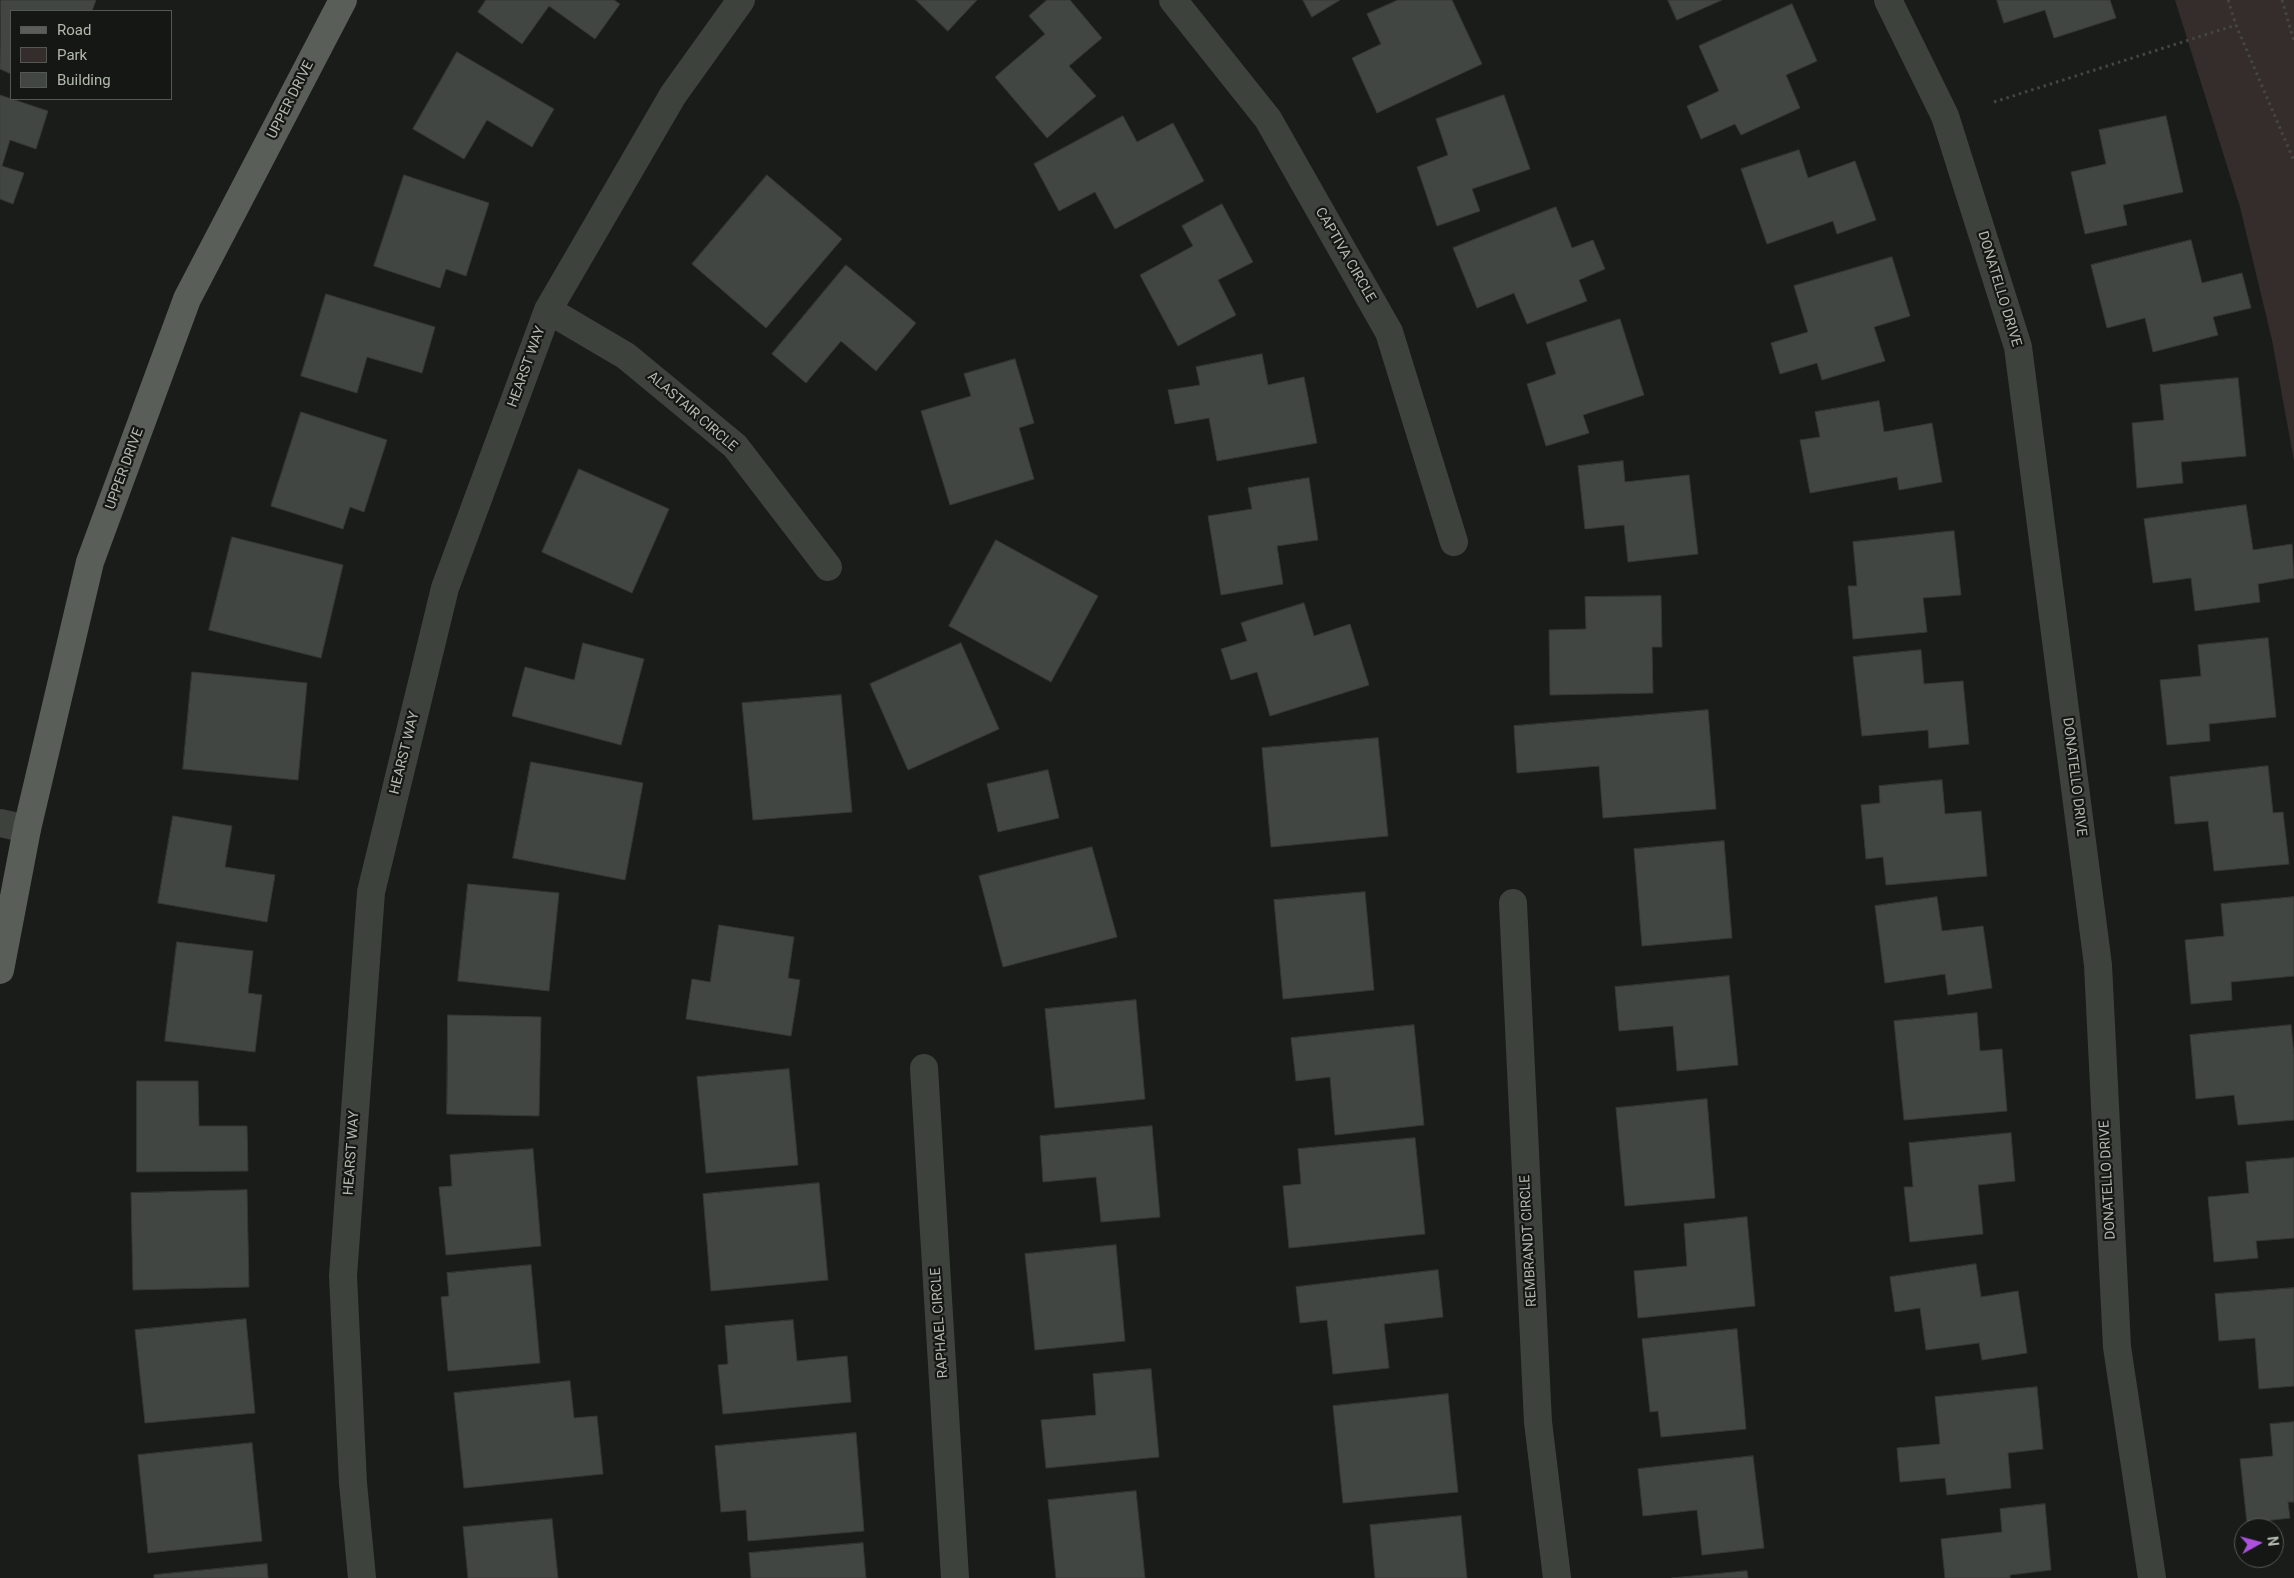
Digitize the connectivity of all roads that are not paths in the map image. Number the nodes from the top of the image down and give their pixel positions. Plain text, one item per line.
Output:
1 (343, 0) edge
2 (741, 0) edge
3 (1172, 0) edge
4 (1888, 0) edge
5 (548, 310) junction
6 (1454, 542) dead end
7 (828, 567) dead end
8 (0, 823) edge
9 (27, 829) junction
10 (1513, 903) dead end
11 (0, 970) edge
12 (924, 1068) dead end
13 (362, 1578) edge
14 (955, 1578) edge
15 (1557, 1578) edge
16 (2152, 1578) edge

1 - 9 main road, UPPER DRIVE
2 - 5 street, HEARST WAY
3 - 6 street, CAPTIVA CIRCLE
4 - 16 street, DONATELLO DRIVE
5 - 7 street, ALASTAIR CIRCLE
5 - 13 street, HEARST WAY
8 - 9 street
9 - 11 main road, UPPER DRIVE
10 - 15 street, REMBRANDT CIRCLE
12 - 14 street, RAPHAEL CIRCLE

